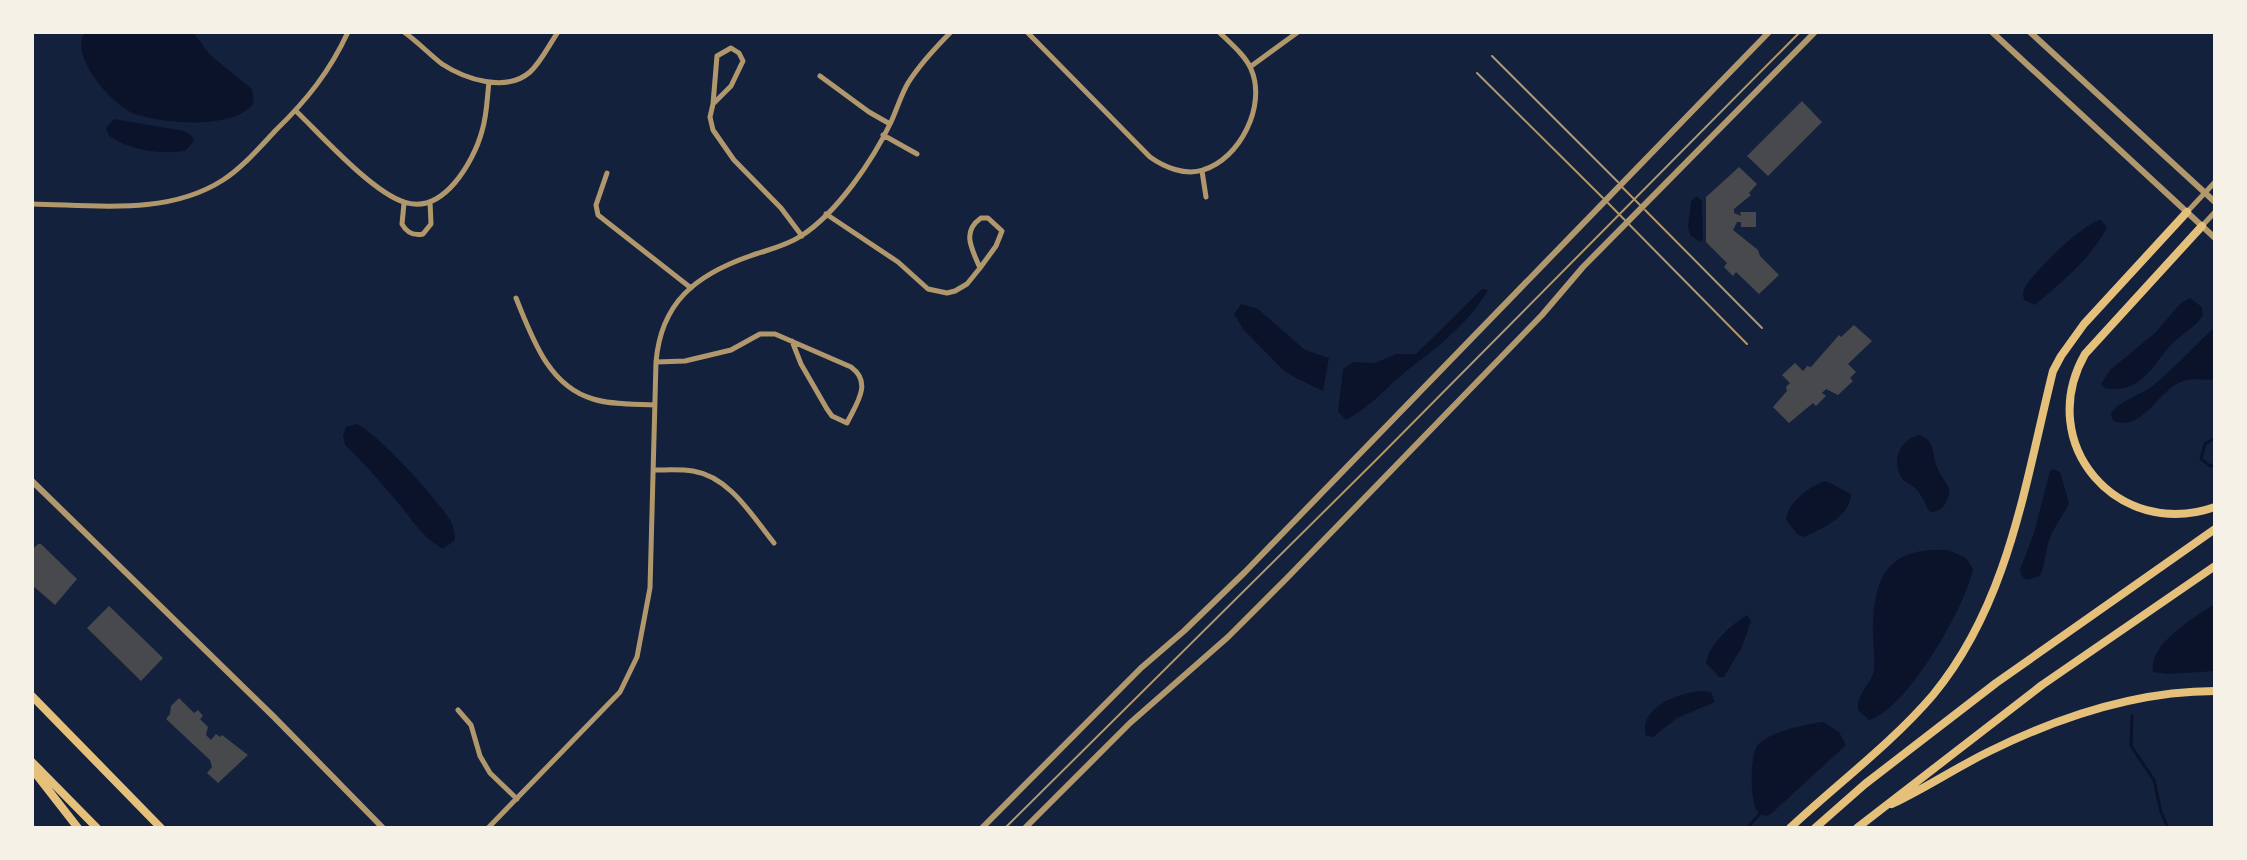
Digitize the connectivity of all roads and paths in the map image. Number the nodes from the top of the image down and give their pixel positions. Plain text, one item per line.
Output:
1 (348, 32) edge
2 (404, 32) edge
3 (558, 32) edge
4 (951, 32) edge
5 (1027, 32) edge
6 (1219, 32) edge
7 (1298, 32) edge
8 (1769, 32) edge
9 (1800, 32) edge
10 (1815, 32) edge
11 (1992, 32) edge
12 (2030, 32) edge
13 (1492, 56) dead end
14 (1250, 67) junction
15 (1477, 73) dead end
16 (820, 76) dead end
17 (489, 82) junction
18 (713, 104) junction
19 (296, 111) junction
20 (890, 124) junction
21 (883, 135) junction
22 (917, 154) dead end
23 (1202, 171) junction
24 (607, 173) dead end
25 (2215, 182) edge
26 (1622, 186) junction
27 (2205, 193) junction
28 (1206, 197) dead end
29 (1634, 199) junction
30 (1606, 201) junction
31 (430, 202) junction
32 (2215, 202) edge
33 (404, 203) junction
34 (32, 204) edge
35 (1642, 207) junction
36 (2187, 212) junction
37 (2215, 212) edge
38 (1619, 213) junction
39 (826, 214) junction
40 (1628, 221) junction
41 (2202, 226) junction
42 (802, 236) junction
43 (2215, 238) edge
44 (980, 268) junction
45 (691, 288) junction
46 (516, 298) dead end
47 (1762, 328) dead end
48 (792, 341) junction
49 (1747, 344) dead end
50 (656, 362) junction
51 (655, 405) junction
52 (654, 470) junction
53 (32, 481) edge
54 (2215, 507) edge
55 (2215, 529) edge
56 (774, 543) dead end
57 (2215, 566) edge
58 (2215, 691) edge
59 (32, 696) edge
60 (458, 710) dead end
61 (32, 762) edge
62 (32, 769) edge
63 (517, 799) junction
64 (1877, 811) junction
65 (78, 828) edge
66 (97, 828) edge
67 (161, 828) edge
68 (383, 828) edge
69 (488, 828) edge
70 (982, 828) edge
71 (1005, 828) edge
72 (1025, 828) edge
73 (1790, 828) edge
74 (1815, 828) edge
75 (1857, 828) edge

1 - 19 street
2 - 17 street
3 - 17 street
4 - 20 street
5 - 23 street
6 - 14 street
7 - 14 street
8 - 26 street
9 - 29 lane
10 - 35 street
11 - 36 street
12 - 27 street
13 - 26 lane
14 - 23 street
15 - 30 lane
16 - 20 street
17 - 31 street
18 - 18 street
18 - 42 street
19 - 33 street
19 - 34 street
20 - 21 street
21 - 22 street
21 - 39 street
23 - 28 street
24 - 45 street
25 - 27 street
26 - 29 lane
26 - 30 street
27 - 32 street
27 - 36 street
29 - 35 lane
29 - 38 lane
30 - 38 lane
30 - 70 street
31 - 33 street
31 - 33 street
35 - 40 street
35 - 47 lane
36 - 41 street
36 - 73 highway
37 - 41 street
38 - 40 lane
38 - 71 lane
39 - 42 street
39 - 44 street
40 - 49 lane
40 - 72 street
41 - 43 street
41 - 54 highway
42 - 45 street
44 - 44 street
45 - 50 street
46 - 51 street
48 - 48 street
48 - 50 street
50 - 51 street
51 - 52 street
52 - 56 street
52 - 63 street
53 - 68 street
55 - 74 highway
57 - 64 highway
58 - 64 highway
59 - 67 highway
60 - 63 street
61 - 66 highway
62 - 65 highway
63 - 69 street
64 - 75 highway

